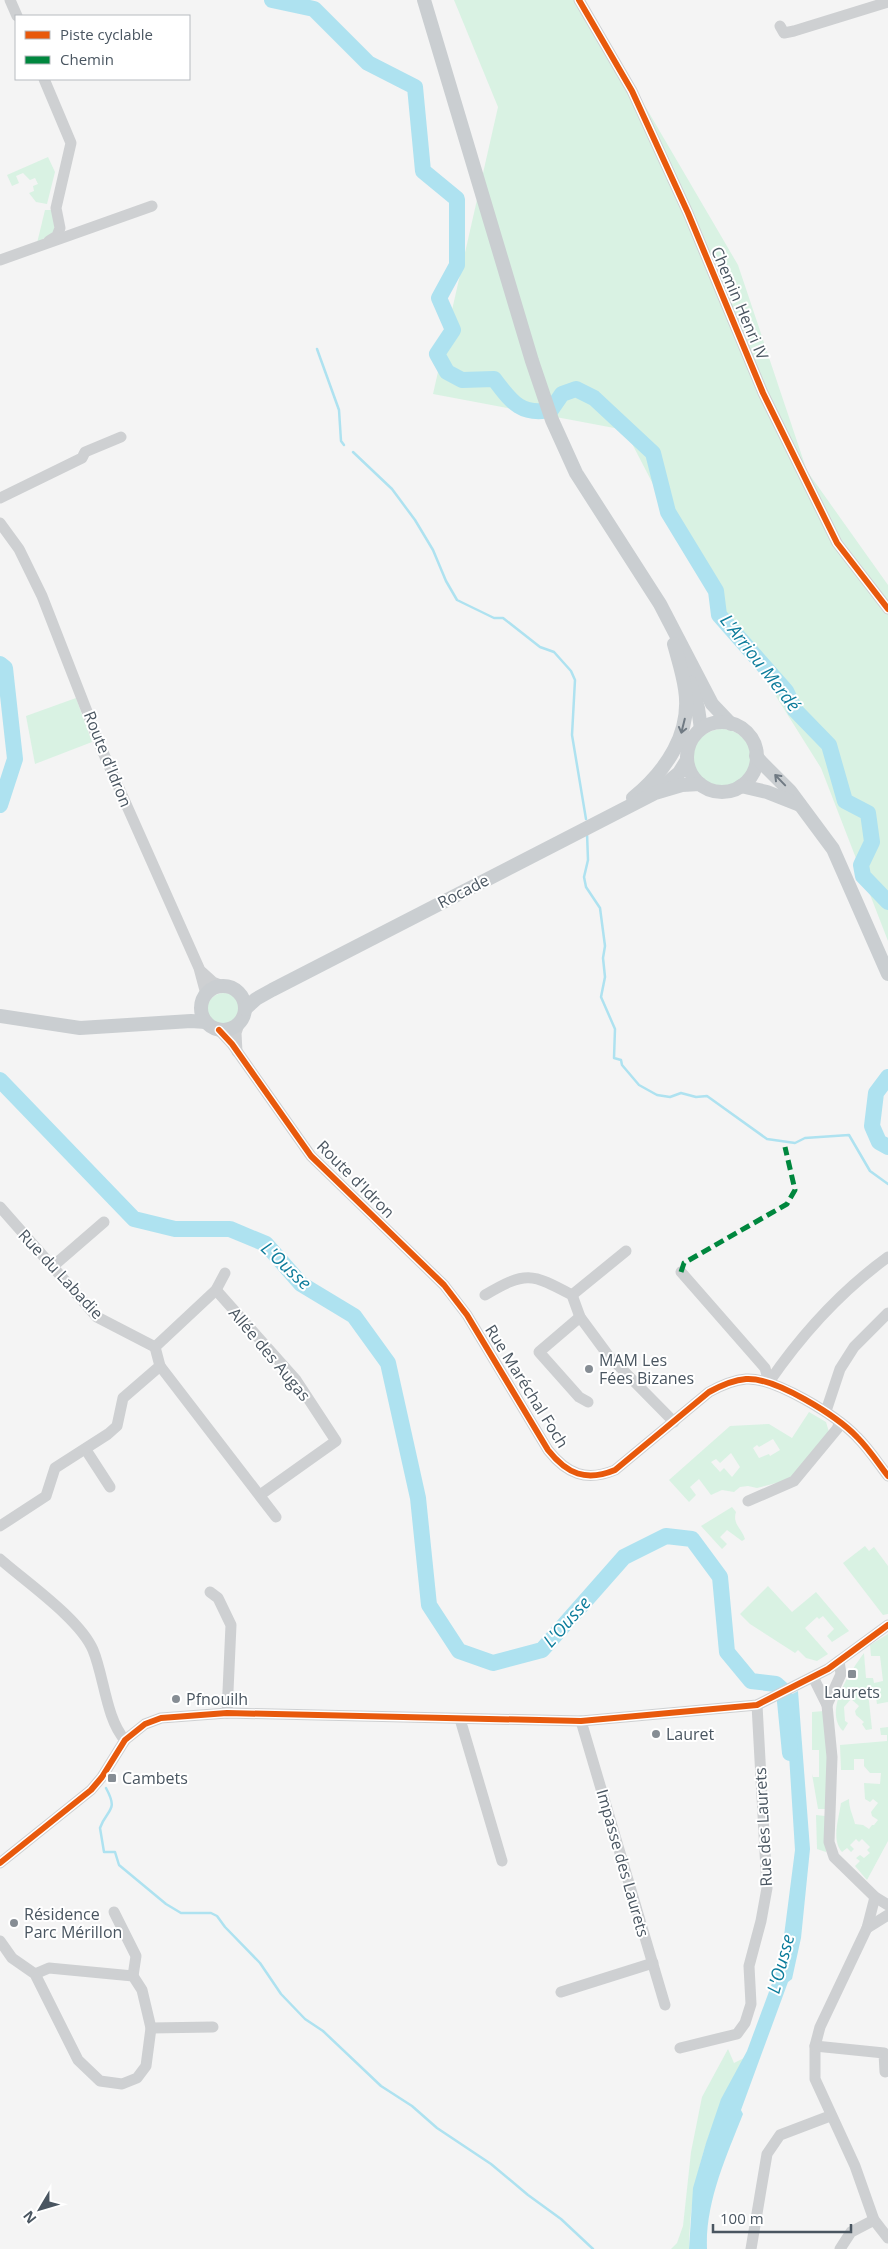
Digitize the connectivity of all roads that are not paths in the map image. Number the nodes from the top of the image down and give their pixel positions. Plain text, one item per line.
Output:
1 (10, 0) edge
2 (424, 0) edge
3 (579, 0) edge
4 (888, 2) edge
5 (17, 15) edge
6 (780, 26) dead end
7 (44, 80) edge
8 (152, 206) dead end
9 (49, 242) junction
10 (0, 260) edge
11 (121, 437) dead end
12 (0, 498) edge
13 (0, 523) edge
14 (644, 581) junction
15 (888, 609) edge
16 (674, 644) junction
17 (731, 724) junction
18 (701, 729) junction
19 (756, 756) junction
20 (687, 760) junction
21 (700, 784) junction
22 (741, 786) junction
23 (655, 793) junction
24 (801, 806) junction
25 (611, 816) junction
26 (199, 968) junction
27 (888, 974) edge
28 (222, 986) junction
29 (272, 990) junction
30 (241, 995) junction
31 (204, 999) junction
32 (245, 1009) junction
33 (3, 1017) edge
34 (206, 1022) junction
35 (152, 1023) junction
36 (239, 1024) junction
37 (219, 1030) junction
38 (238, 1053) junction
39 (0, 1207) edge
40 (104, 1222) dead end
41 (626, 1251) dead end
42 (888, 1257) edge
43 (52, 1267) junction
44 (681, 1272) dead end
45 (225, 1273) dead end
46 (216, 1290) junction
47 (485, 1295) dead end
48 (572, 1295) junction
49 (888, 1313) edge
50 (467, 1315) joint
51 (580, 1317) junction
52 (155, 1347) junction
53 (160, 1366) junction
54 (770, 1382) junction
55 (588, 1402) dead end
56 (826, 1411) junction
57 (674, 1422) junction
58 (840, 1422) junction
59 (86, 1450) junction
60 (888, 1476) edge
61 (110, 1487) dead end
62 (260, 1495) junction
63 (748, 1501) dead end
64 (276, 1518) dead end
65 (0, 1526) edge
66 (0, 1559) edge
67 (210, 1592) dead end
68 (888, 1625) edge
69 (839, 1661) junction
70 (813, 1677) junction
71 (757, 1705) junction
72 (828, 1705) junction
73 (227, 1712) junction
74 (460, 1719) junction
75 (581, 1721) junction
76 (125, 1740) junction
77 (502, 1861) dead end
78 (0, 1863) edge
79 (875, 1897) junction
80 (888, 1905) edge
81 (114, 1912) dead end
82 (888, 1915) edge
83 (867, 1928) junction
84 (0, 1941) edge
85 (652, 1963) junction
86 (36, 1974) junction
87 (133, 1976) junction
88 (561, 1992) dead end
89 (665, 2005) dead end
90 (213, 2027) dead end
91 (150, 2028) junction
92 (815, 2046) junction
93 (680, 2048) dead end
94 (885, 2072) dead end
95 (830, 2116) junction
96 (874, 2220) junction
97 (888, 2238) edge
98 (751, 2249) edge
99 (840, 2249) edge

1 - 5 street
2 - 14 main road
3 - 15 street, Chemin Henri IV
4 - 6 street
7 - 9 street
8 - 9 street
9 - 10 street
11 - 12 street
13 - 26 street, Route d'Idron
14 - 16 main road
14 - 17 main road
16 - 18 main road
16 -> 25 main road
17 - 18 main road
17 - 19 main road
18 - 20 main road
19 - 22 main road
24 -> 19 main road
20 - 21 main road
20 - 23 main road
21 - 22 main road
21 - 23 main road
22 - 24 main road
23 - 25 main road, Rocade
24 - 27 main road
25 - 29 main road, Rocade
26 - 28 street, Route d'Idron
26 - 31 street, Route d'Idron
28 - 30 main road
28 - 31 main road
29 - 30 main road
29 - 32 main road
30 - 32 main road
31 - 34 main road
31 - 35 main road
32 - 36 main road
33 - 35 main road
34 - 35 main road
34 - 37 main road
36 - 37 main road
36 - 38 street
37 - 38 street, Route d'Idron
38 - 50 street, Route d'Idron
39 - 43 street, Rue du Labadie
40 - 43 street
41 - 48 street
42 - 54 street
43 - 52 street, Rue du Labadie
44 - 54 street
45 - 46 street
46 - 52 street
46 - 62 street, Allée des Augas
47 - 48 street
48 - 51 street
49 - 56 street
50 - 57 street, Rue Maréchal Foch
51 - 55 street
51 - 57 street
52 - 53 street
53 - 59 street
53 - 62 street
54 - 56 street, Rue Maréchal Foch
54 - 57 street, Rue Maréchal Foch
56 - 58 street, Rue Maréchal Foch
58 - 60 street, Rue Maréchal Foch
58 - 63 street
59 - 61 street
59 - 65 street
62 - 64 street
66 - 76 street
67 - 73 street
68 - 69 street
69 - 70 street
69 - 72 street
70 - 71 street
70 - 72 street
71 - 75 street
71 - 93 street, Rue des Laurets
72 - 79 street
73 - 74 street
73 - 76 street
74 - 75 street
74 - 77 street
75 - 85 street, Impasse des Laurets
76 - 78 street
79 - 80 street
79 - 83 street
81 - 87 street
82 - 83 street
83 - 92 street
84 - 86 street
85 - 88 street
85 - 89 street, Impasse des Laurets
86 - 87 street
86 - 91 street
87 - 91 street
90 - 91 street
92 - 94 street
92 - 95 street
95 - 96 street
95 - 98 street
96 - 97 street
96 - 99 street

